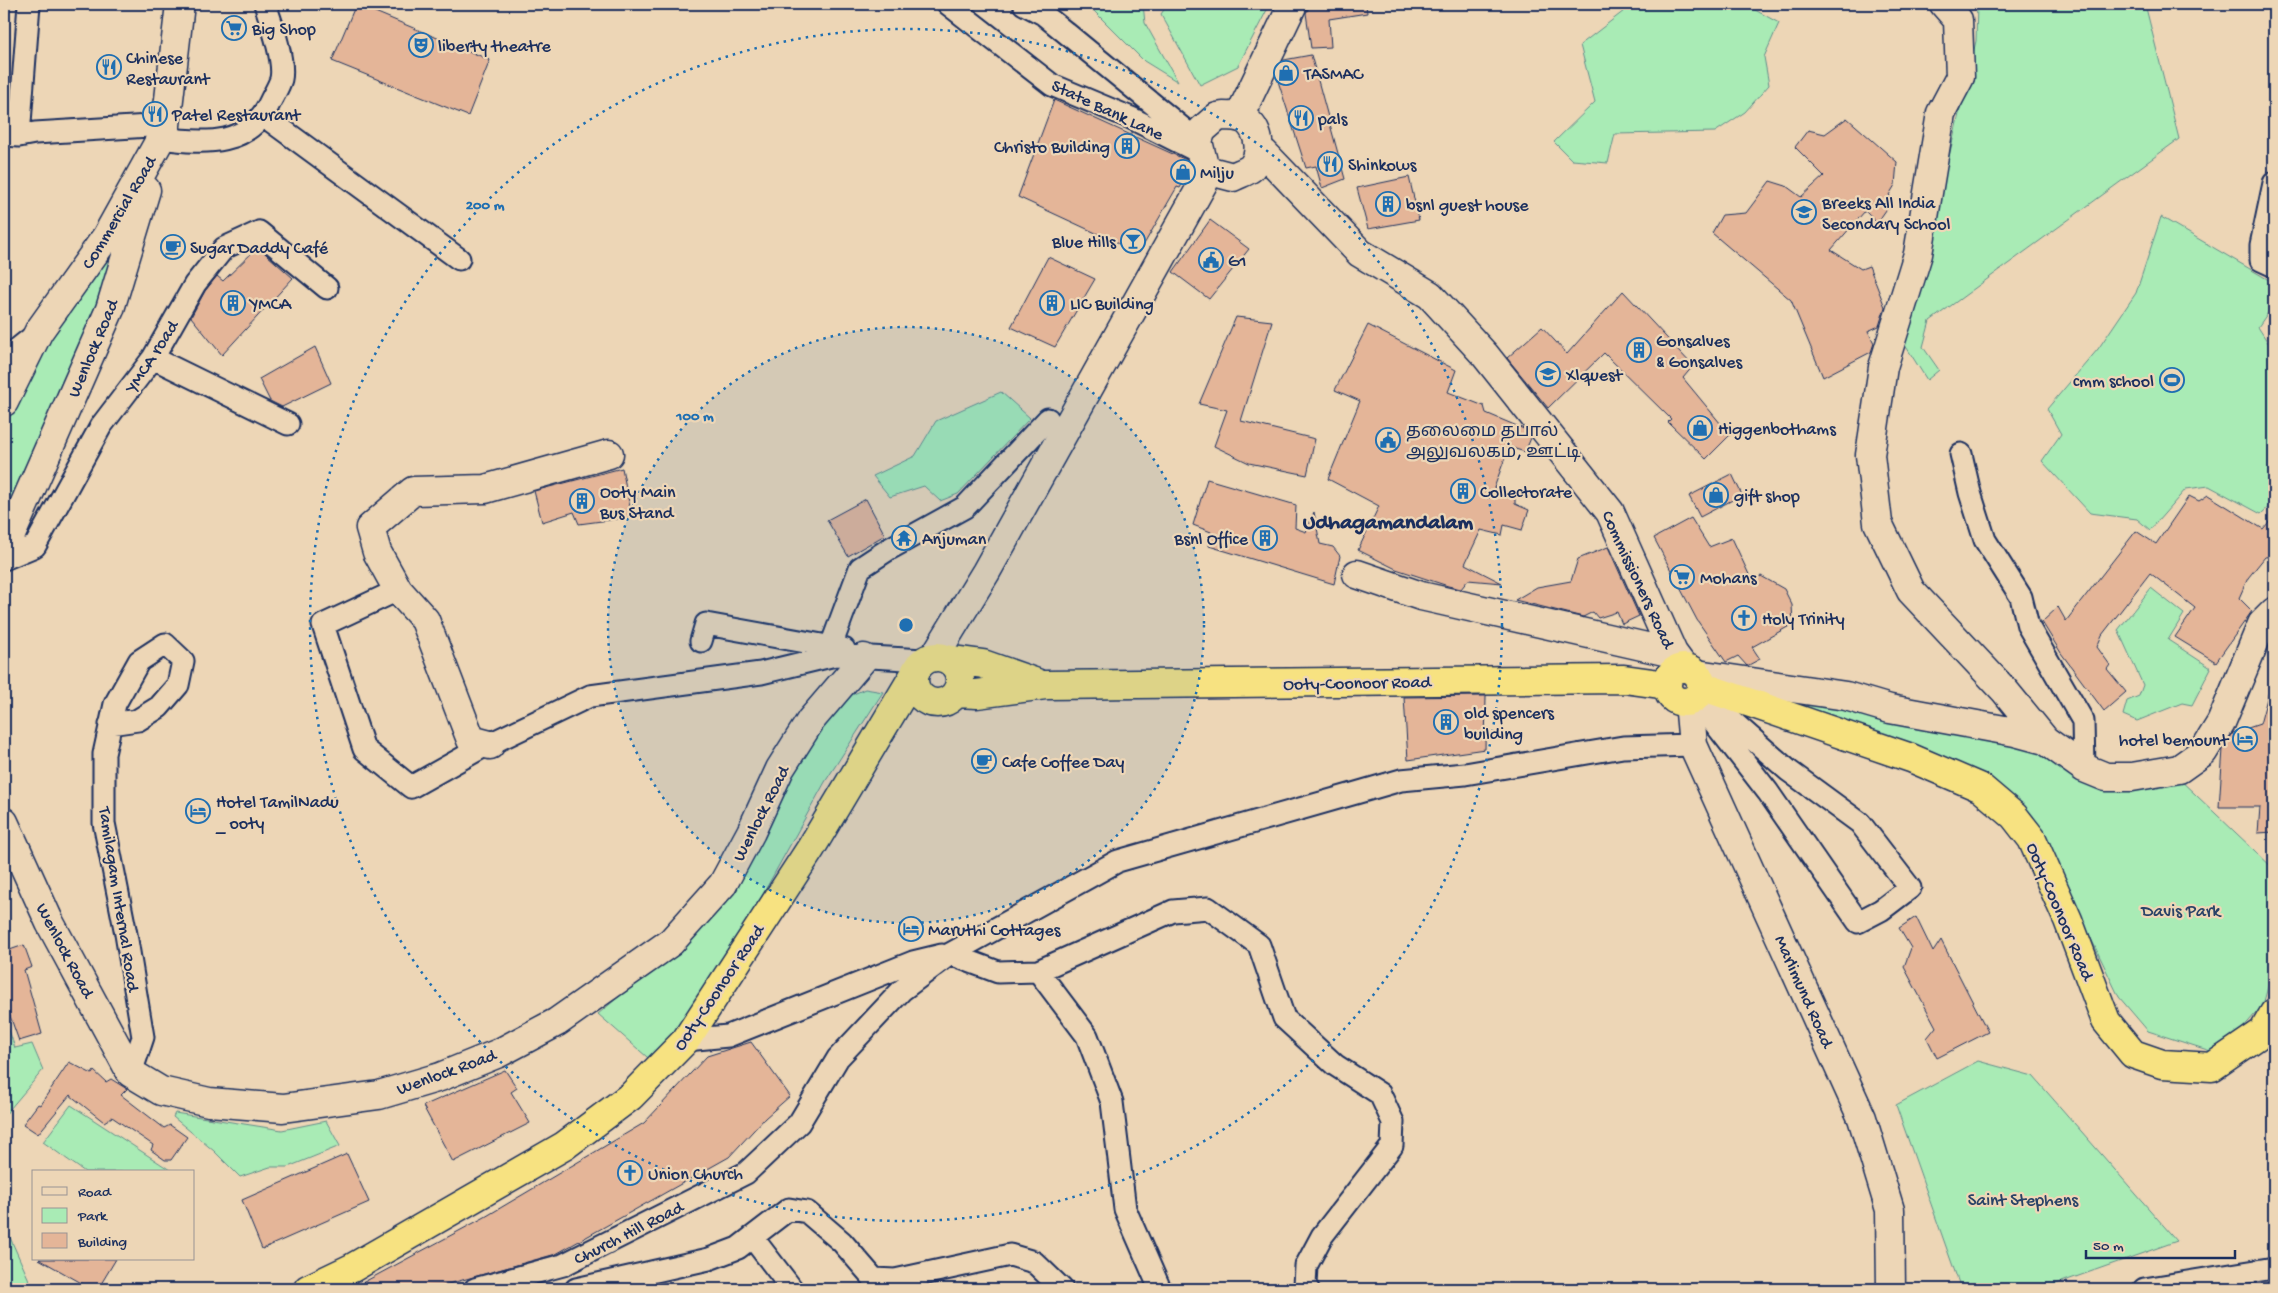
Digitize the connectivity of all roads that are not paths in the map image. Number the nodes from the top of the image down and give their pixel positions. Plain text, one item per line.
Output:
1 (29, 4) edge
2 (180, 4) edge
3 (265, 4) edge
4 (948, 4) edge
5 (1024, 4) edge
6 (1293, 4) edge
7 (1944, 4) edge
8 (1044, 9) edge
9 (264, 116) junction
10 (1239, 117) junction
11 (164, 132) junction
12 (11, 135) edge
13 (1259, 151) junction
14 (1203, 155) junction
15 (2274, 183) edge
16 (459, 259) dead end
17 (2274, 266) edge
18 (327, 288) dead end
19 (39, 331) junction
20 (4, 355) edge
21 (153, 358) junction
22 (4, 402) edge
23 (1048, 419) dead end
24 (288, 424) dead end
25 (609, 454) dead end
26 (1961, 454) dead end
27 (4, 551) edge
28 (4, 559) edge
29 (1357, 574) dead end
30 (398, 590) junction
31 (2274, 612) edge
32 (701, 641) dead end
33 (831, 646) junction
34 (864, 658) junction
35 (929, 663) junction
36 (1688, 682) junction
37 (1046, 685) junction
38 (956, 693) junction
39 (929, 702) junction
40 (110, 724) dead end
41 (2046, 740) junction
42 (490, 745) junction
43 (1693, 745) junction
44 (870, 748) junction
45 (2084, 768) junction
46 (4, 822) edge
47 (950, 954) junction
48 (1038, 972) junction
49 (2274, 1013) edge
50 (686, 1040) junction
51 (131, 1072) junction
52 (752, 1237) junction
53 (2274, 1268) edge
54 (308, 1289) edge
55 (475, 1289) edge
56 (576, 1289) edge
57 (792, 1289) edge
58 (1062, 1289) edge
59 (1160, 1289) edge
60 (1308, 1289) edge
61 (1891, 1289) edge
62 (2144, 1289) edge

1 - 12 street
2 - 11 street, Commercial Road
3 - 9 street
4 - 14 street, State Bank Lane
5 - 8 street
6 - 10 street
7 - 41 street
8 - 14 street
9 - 11 street
9 - 16 street
10 - 13 street
10 - 14 street
11 - 12 street
11 - 19 street, Commercial Road
11 - 27 street, Wenlock Road
13 - 14 street
13 - 36 street, Commissioners Road
14 - 35 street
15 - 17 street
18 - 21 street, YMCA road
19 - 20 street
19 - 22 street, Commercial Road
21 - 24 street
21 - 28 street, YMCA road
23 - 33 street
25 - 30 street
26 - 45 street
29 - 36 street
30 - 42 street
30 - 42 street
31 - 45 street
32 - 33 street
33 - 34 street
34 - 35 street
34 - 42 street
34 - 51 street, Wenlock Road
35 - 37 highway, Ooty-Coonoor Road
35 - 38 highway
35 - 39 highway
35 - 44 highway, Ooty-Coonoor Road
36 - 36 street
36 - 37 highway, Ooty-Coonoor Road
36 - 41 street
36 - 43 street, Marlimund Road
36 - 49 highway, Ooty-Coonoor Road
37 - 38 highway, Ooty-Coonoor Road
38 - 39 highway
39 - 44 highway
40 - 51 street, Tamilagam Internal Road
41 - 45 street
43 - 47 street
43 - 61 street, Marlimund Road
44 - 50 highway, Ooty-Coonoor Road
46 - 51 street, Wenlock Road
47 - 48 street
47 - 50 street
47 - 55 street, Church Hill Road
48 - 59 street
48 - 60 street
50 - 54 highway, Ooty-Coonoor Road
52 - 56 street
52 - 57 street
52 - 58 street
53 - 62 street

